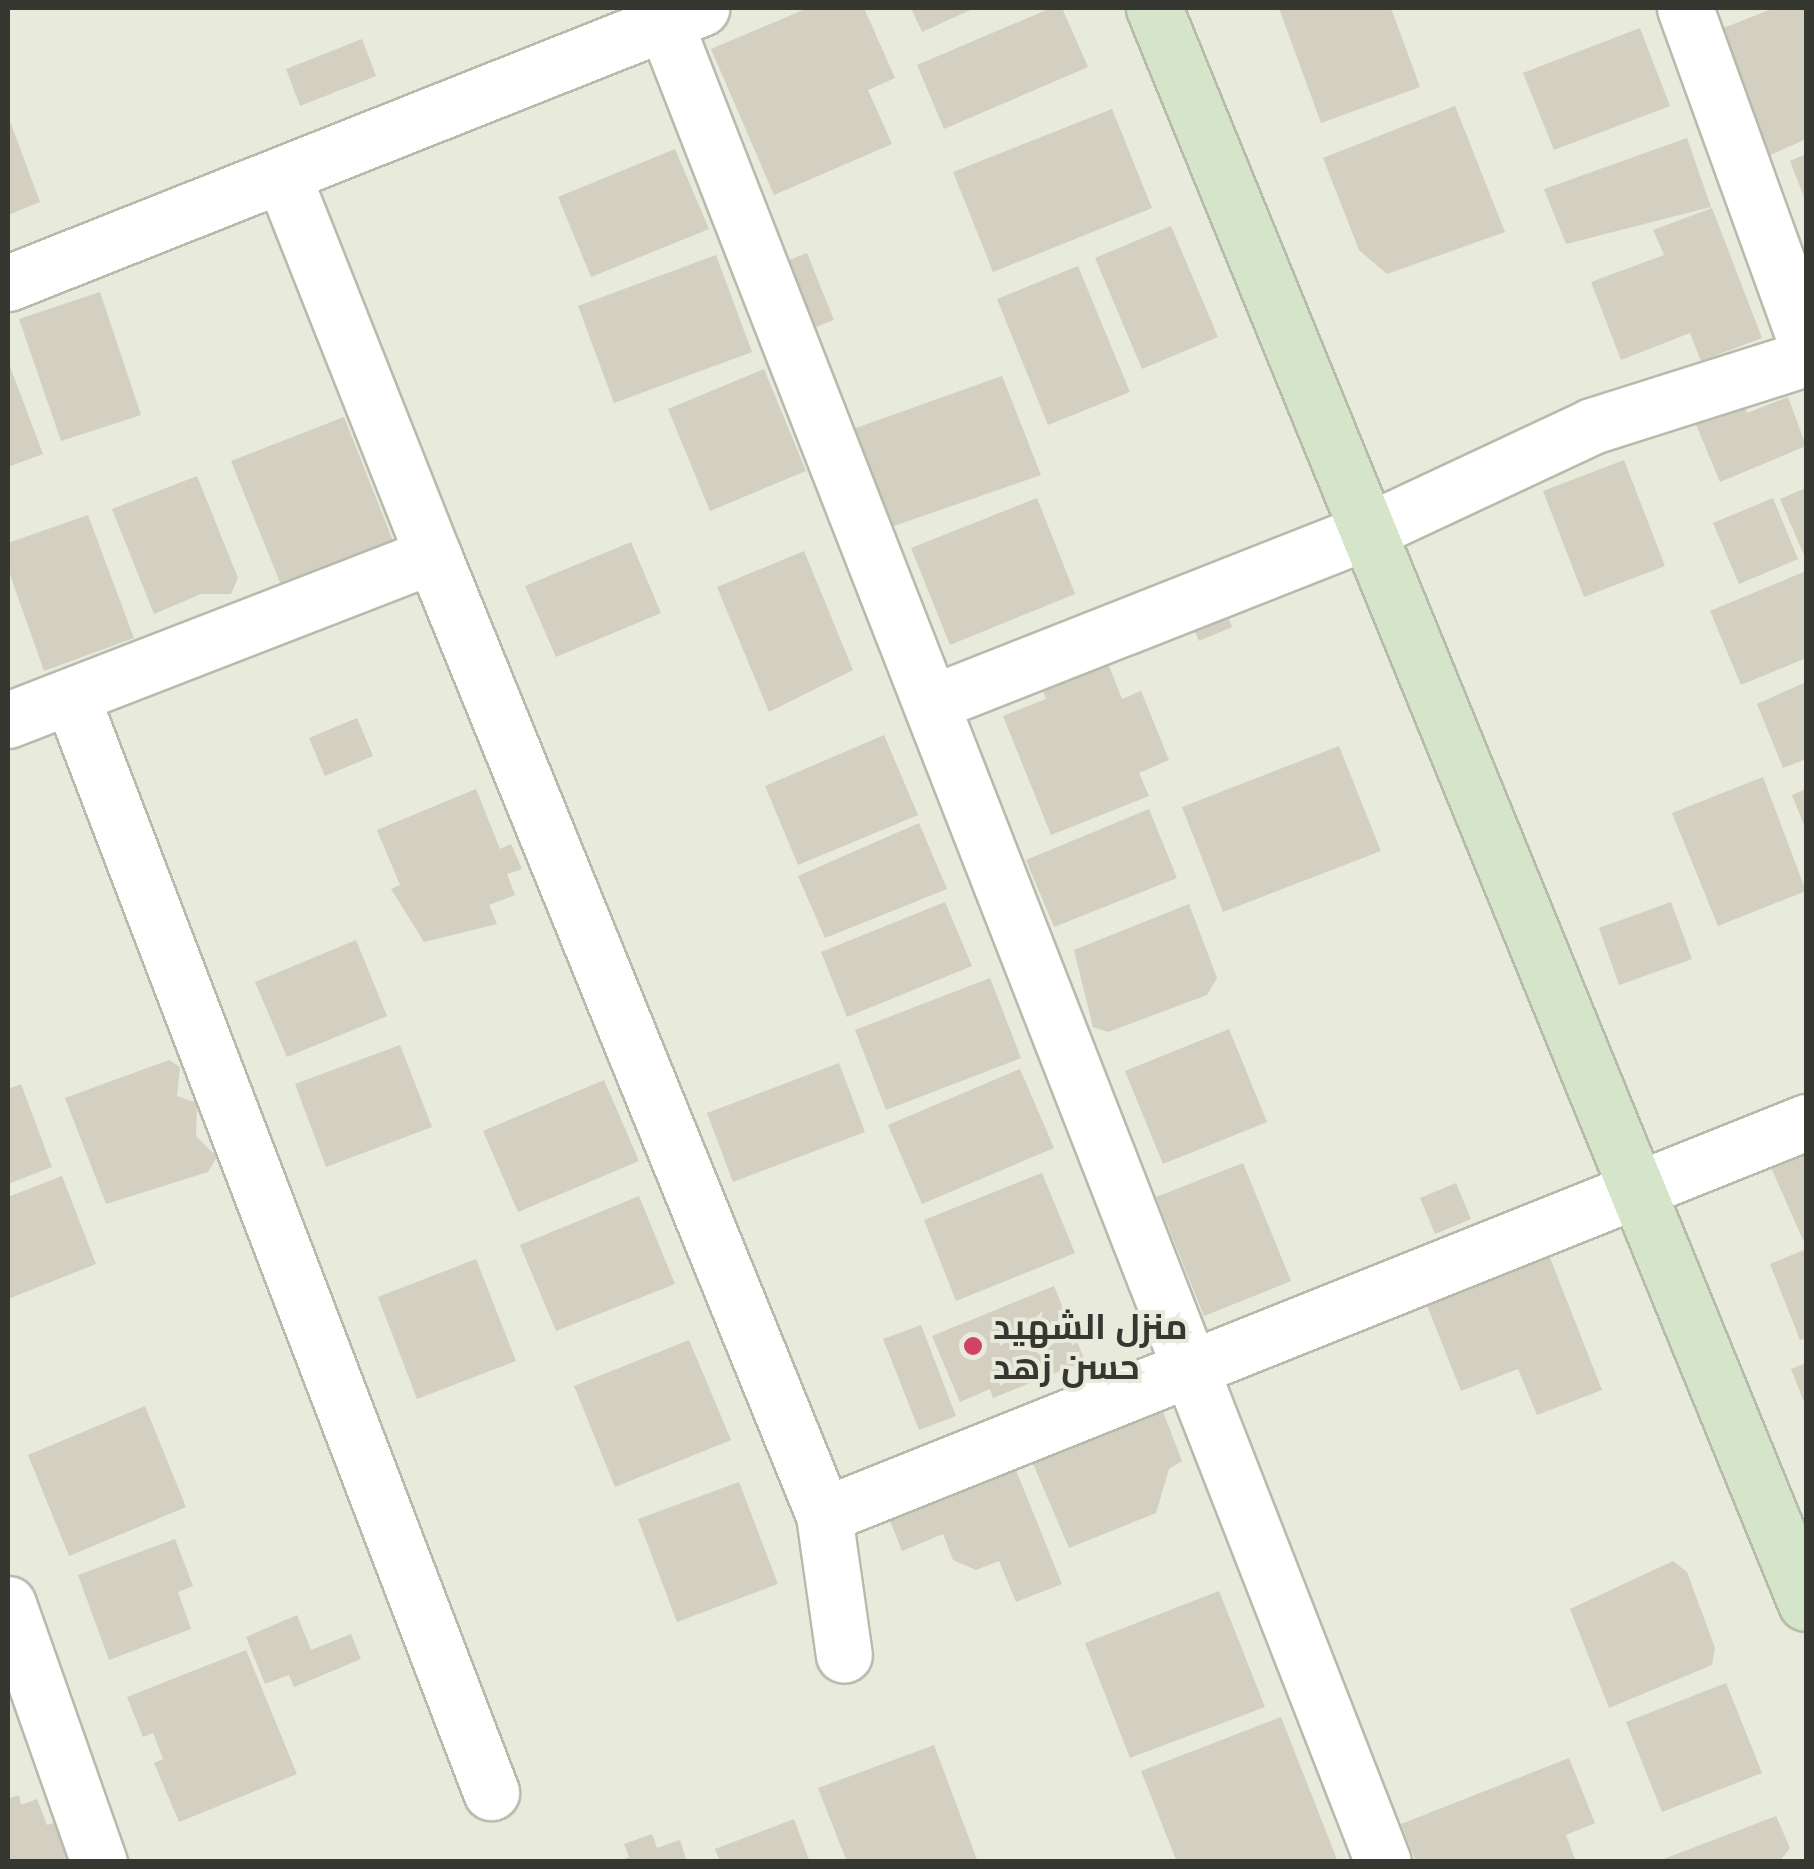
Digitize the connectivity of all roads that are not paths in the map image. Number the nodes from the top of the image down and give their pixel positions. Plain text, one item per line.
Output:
1 (1154, 8) edge
2 (676, 12) edge
3 (1705, 14) edge
4 (284, 179) junction
5 (8, 282) edge
6 (1806, 343) edge
7 (1806, 358) edge
8 (1368, 531) junction
9 (433, 554) junction
10 (70, 696) junction
11 (934, 702) junction
12 (8, 720) edge
13 (1806, 1122) edge
14 (1636, 1186) junction
15 (1194, 1371) junction
16 (824, 1515) junction
17 (1806, 1603) edge
18 (8, 1604) edge
19 (844, 1655) dead end
20 (491, 1792) dead end
21 (99, 1862) edge
22 (1383, 1862) edge

1 - 8 street
2 - 4 street
2 - 11 street
3 - 6 street
4 - 5 street
4 - 9 street
7 - 8 street
8 - 11 street
8 - 14 street
9 - 10 street
9 - 16 street
10 - 12 street
10 - 20 street
11 - 15 street
13 - 14 street
14 - 15 street
14 - 17 street
15 - 16 street
15 - 22 street
16 - 19 street
18 - 21 street

